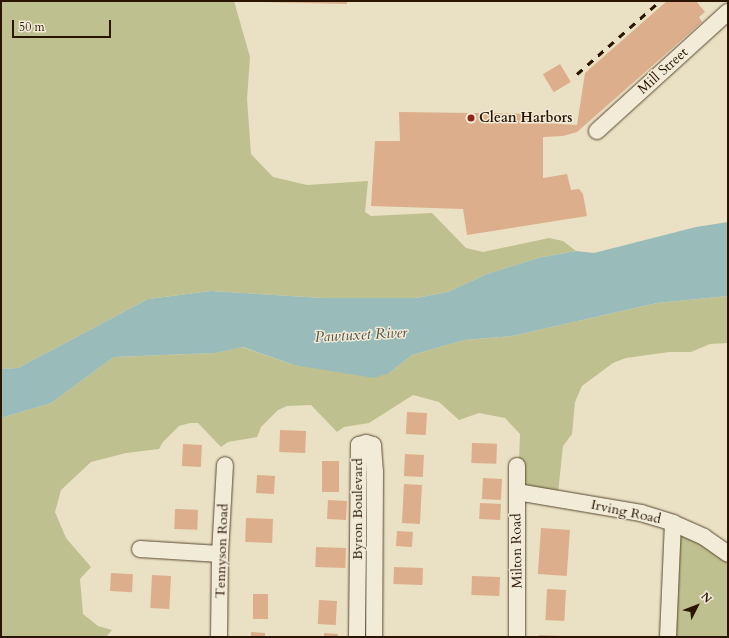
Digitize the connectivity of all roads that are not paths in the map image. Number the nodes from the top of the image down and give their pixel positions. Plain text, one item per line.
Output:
1 (728, 12) edge
2 (597, 131) dead end
3 (225, 465) dead end
4 (517, 466) dead end
5 (516, 492) junction
6 (673, 523) junction
7 (140, 549) dead end
8 (220, 554) junction
9 (728, 554) edge
10 (220, 637) edge
11 (357, 637) edge
12 (374, 637) edge
13 (518, 637) edge
14 (668, 637) edge

1 - 2 street, Mill Street
3 - 8 street, Tennyson Road
4 - 5 street, Milton Road
5 - 6 street, Irving Road
5 - 13 street, Milton Road
6 - 9 street, Irving Road
6 - 14 street
7 - 8 street
8 - 10 street, Tennyson Road
11 - 12 street, Byron Boulevard

